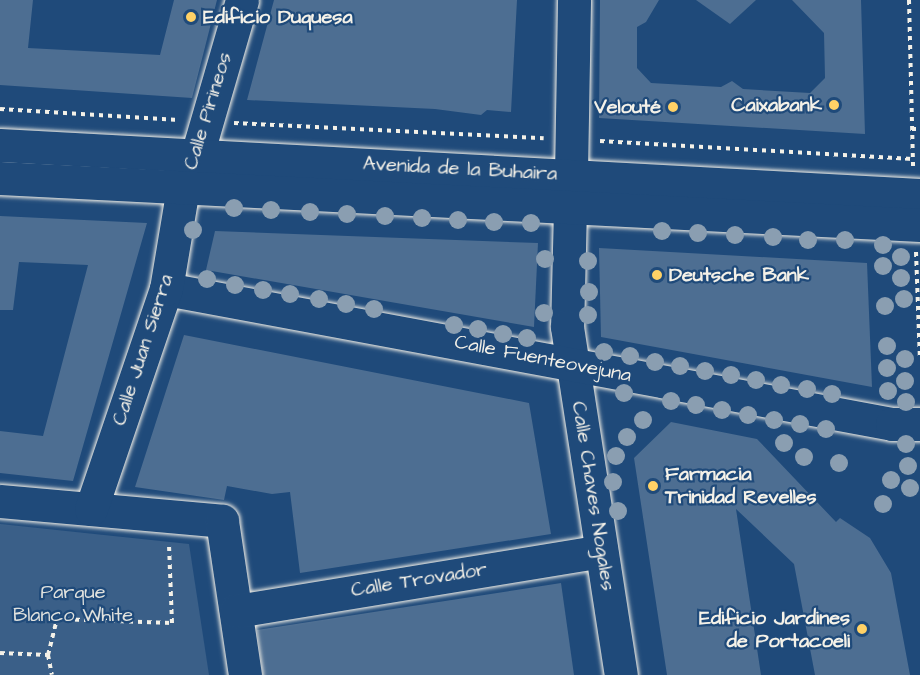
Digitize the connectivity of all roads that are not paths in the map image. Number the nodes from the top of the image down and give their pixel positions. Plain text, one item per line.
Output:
1 (242, 0) edge
2 (574, 0) edge
3 (0, 145) edge
4 (198, 155) junction
5 (571, 174) junction
6 (0, 178) edge
7 (917, 183) edge
8 (183, 187) junction
9 (570, 208) junction
10 (918, 234) edge
11 (166, 289) junction
12 (573, 364) junction
13 (920, 424) edge
14 (0, 501) edge
15 (91, 509) junction
16 (601, 550) junction
17 (236, 610) junction
18 (245, 675) edge
19 (621, 675) edge

1 - 4 street, Calle Pirineos
2 - 5 street
3 - 4 street, Avenida de la Buhaira
4 - 5 street, Avenida de la Buhaira
4 - 8 street, Calle Pirineos
5 - 7 street, Avenida de la Buhaira
6 - 8 street, Avenida de la Buhaira
8 - 9 street, Avenida de la Buhaira
8 - 11 street, Calle Juan Sierra
9 - 10 street, Avenida de la Buhaira
9 - 12 street, Calle Chaves Nogales
11 - 12 street, Calle Fuenteovejuna
11 - 15 street, Calle Juan Sierra
12 - 13 street, Calle Fuenteovejuna
12 - 16 street, Calle Chaves Nogales
14 - 15 street
15 - 17 street
16 - 17 street, Calle Trovador
16 - 19 street, Calle Chaves Nogales
17 - 18 street

